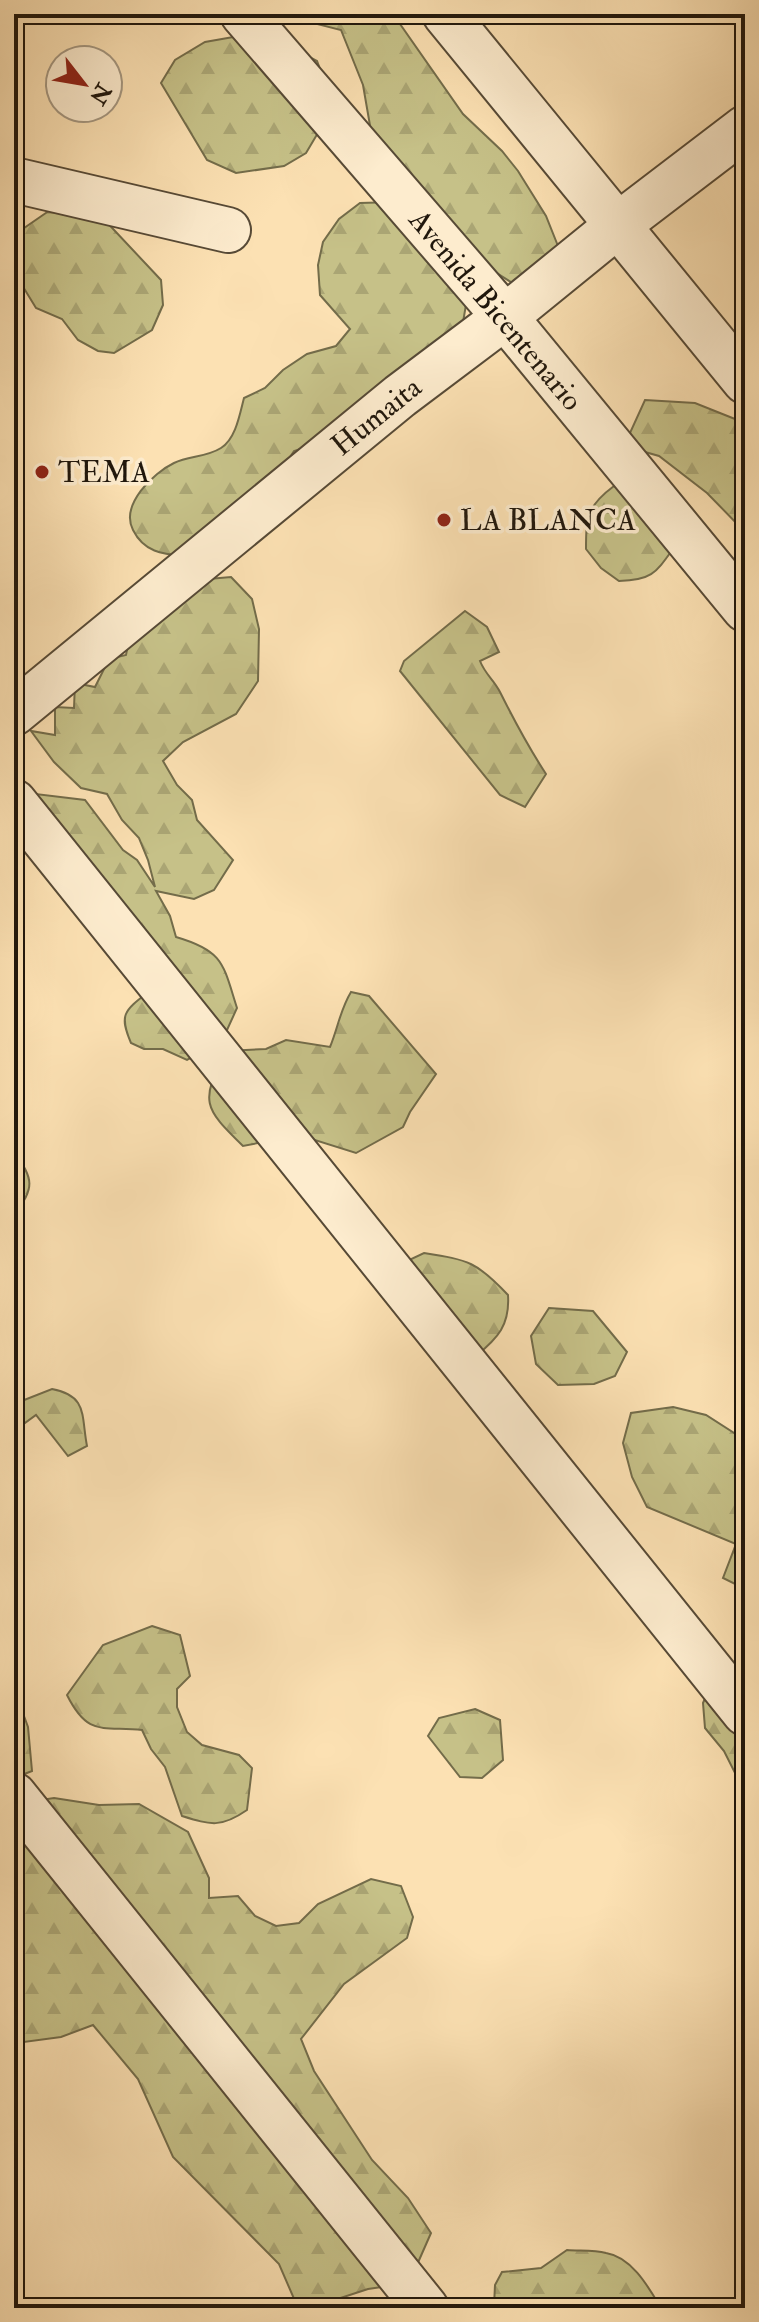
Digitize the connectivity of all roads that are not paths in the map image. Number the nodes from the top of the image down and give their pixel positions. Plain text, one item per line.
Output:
1 (243, 14) edge
2 (445, 14) edge
3 (745, 128) edge
4 (14, 180) edge
5 (618, 225) junction
6 (228, 230) dead end
7 (505, 317) junction
8 (745, 381) edge
9 (745, 609) edge
10 (14, 713) edge
11 (14, 802) edge
12 (745, 1713) edge
13 (14, 1795) edge
14 (426, 2308) edge

1 - 7 street, Avenida Bicentenario
2 - 5 street
3 - 5 street, Humaita
4 - 6 street
5 - 7 street, Humaita
5 - 8 street
7 - 9 street, Avenida Bicentenario
7 - 10 street, Humaita
11 - 12 street
13 - 14 street

